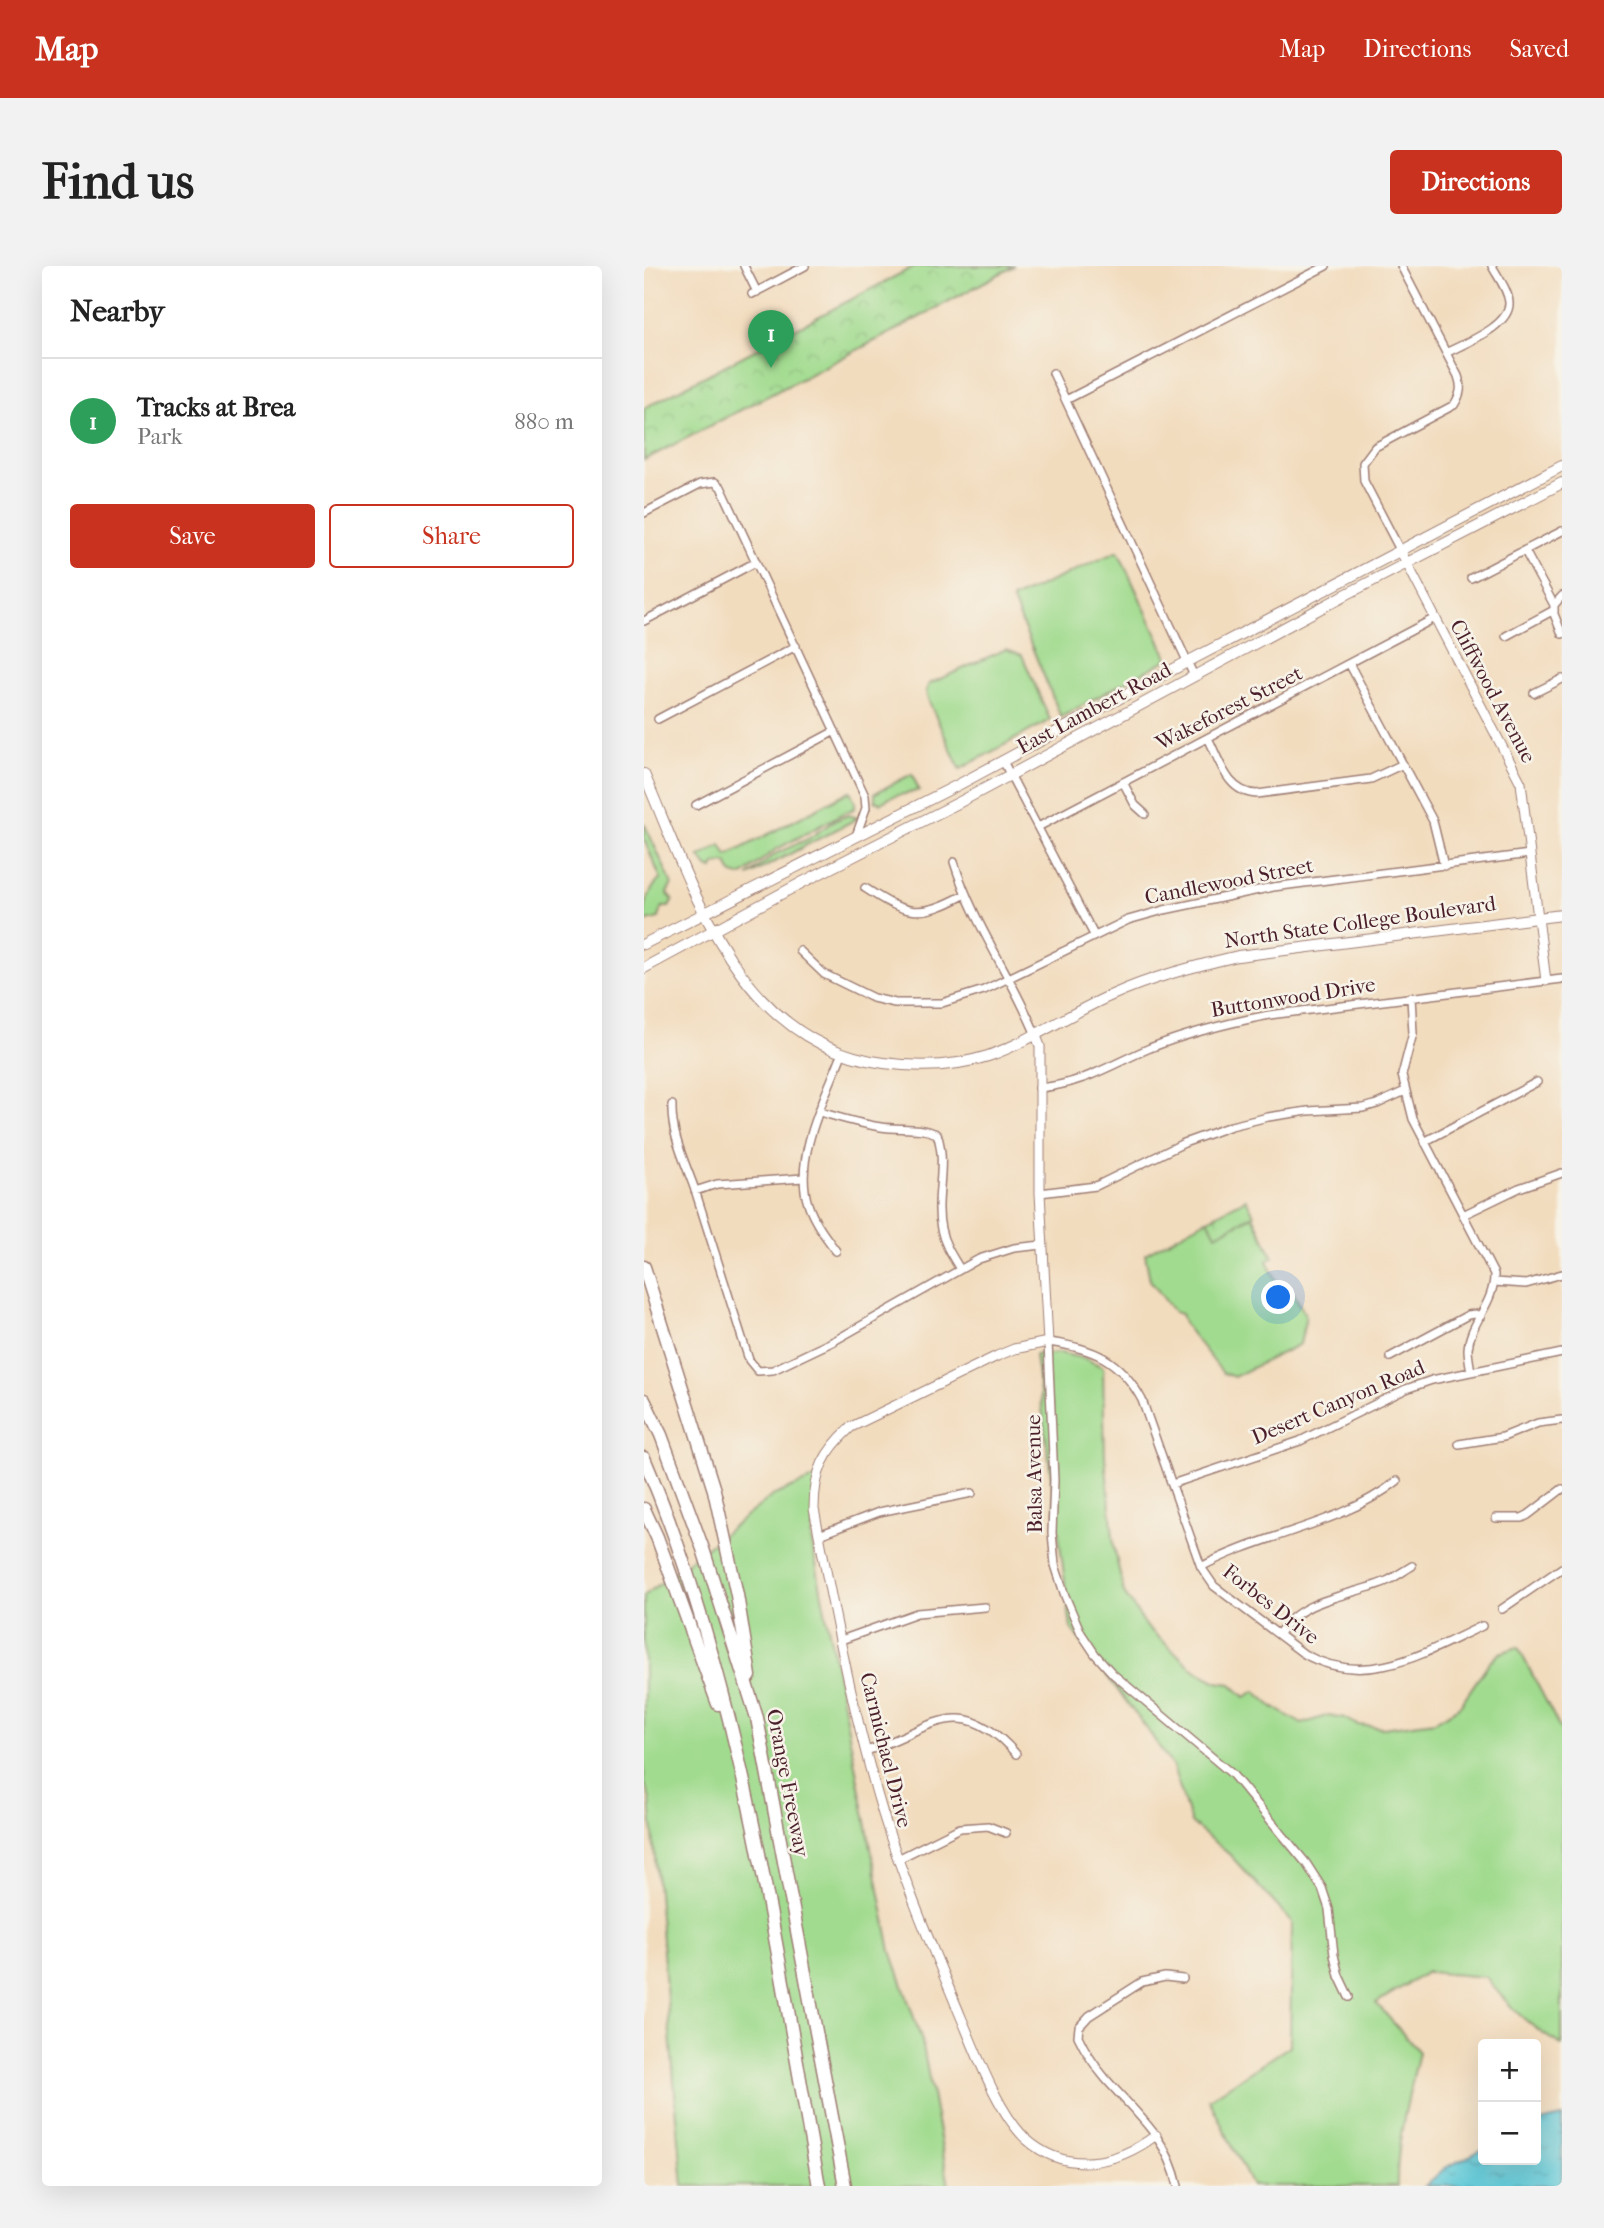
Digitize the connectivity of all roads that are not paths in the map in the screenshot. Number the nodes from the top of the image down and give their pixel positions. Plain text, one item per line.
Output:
1 (744, 266) edge
2 (805, 266) edge
3 (1326, 266) edge
4 (1402, 266) edge
5 (1492, 266) edge
6 (1446, 353) junction
7 (1053, 373) dead end
8 (1066, 400) junction
9 (1562, 466) edge
10 (1562, 483) edge
11 (644, 513) edge
12 (1562, 531) edge
13 (1400, 550) junction
14 (1525, 551) junction
15 (756, 562) junction
16 (1407, 563) junction
17 (1471, 578) dead end
18 (1562, 596) edge
19 (1554, 608) junction
20 (1435, 618) junction
21 (644, 621) edge
22 (1562, 634) edge
23 (1506, 636) dead end
24 (796, 646) junction
25 (1187, 662) junction
26 (1350, 665) junction
27 (1194, 676) junction
28 (1562, 678) edge
29 (1534, 693) dead end
30 (658, 719) dead end
31 (835, 731) junction
32 (1208, 738) junction
33 (1003, 761) junction
34 (1403, 764) junction
35 (644, 774) edge
36 (1010, 775) junction
37 (1123, 782) junction
38 (696, 805) dead end
39 (1144, 814) dead end
40 (1038, 827) junction
41 (856, 836) junction
42 (1530, 854) junction
43 (954, 862) dead end
44 (1444, 866) junction
45 (865, 888) dead end
46 (964, 895) junction
47 (705, 912) junction
48 (1562, 915) edge
49 (1539, 918) junction
50 (713, 930) junction
51 (1094, 935) junction
52 (644, 944) edge
53 (800, 951) dead end
54 (644, 968) edge
55 (1008, 977) junction
56 (1562, 979) edge
57 (1546, 981) junction
58 (1411, 997) junction
59 (1035, 1033) junction
60 (842, 1054) junction
61 (1537, 1082) dead end
62 (1039, 1088) junction
63 (1405, 1091) junction
64 (672, 1105) dead end
65 (820, 1112) junction
66 (1424, 1142) junction
67 (1562, 1174) edge
68 (803, 1178) junction
69 (695, 1191) junction
70 (1040, 1194) junction
71 (1463, 1215) junction
72 (1042, 1245) junction
73 (836, 1251) dead end
74 (644, 1267) edge
75 (960, 1269) junction
76 (1562, 1274) edge
77 (1494, 1282) junction
78 (1481, 1316) junction
79 (1048, 1342) junction
80 (1562, 1353) edge
81 (1390, 1357) dead end
82 (1471, 1372) junction
83 (644, 1400) edge
84 (1562, 1420) edge
85 (1459, 1444) dead end
86 (644, 1458) edge
87 (1397, 1481) dead end
88 (1172, 1484) junction
89 (1562, 1489) edge
90 (972, 1493) dead end
91 (644, 1509) edge
92 (1496, 1518) dead end
93 (819, 1535) junction
94 (1412, 1566) dead end
95 (1201, 1567) junction
96 (1562, 1568) edge
97 (985, 1607) dead end
98 (1502, 1609) dead end
99 (1482, 1626) dead end
100 (1279, 1634) junction
101 (841, 1640) junction
102 (757, 1718) junction
103 (866, 1751) junction
104 (1016, 1754) dead end
105 (745, 1780) junction
106 (1006, 1833) dead end
107 (898, 1859) junction
108 (1184, 1979) dead end
109 (1349, 1997) dead end
110 (1156, 2134) junction
111 (819, 2186) edge
112 (845, 2186) edge
113 (1178, 2186) edge

1 - 2 street
3 - 8 street
4 - 6 street
5 - 6 street
6 - 13 street
7 - 8 street
8 - 25 street
9 - 13 main road, East Lambert Road
10 - 16 main road, East Lambert Road
11 - 15 street
12 - 14 street
13 - 16 street, Cliffwood Avenue
13 - 25 main road, East Lambert Road
14 - 17 street
14 - 19 street
15 - 21 street
15 - 24 street
16 - 20 street, Cliffwood Avenue
16 - 27 main road, East Lambert Road
18 - 19 street
19 - 22 street
19 - 23 street
20 - 26 street, Wakeforest Street
20 - 42 street, Cliffwood Avenue
24 - 30 street
24 - 31 street
25 - 27 street
25 - 33 main road, East Lambert Road
26 - 32 street, Wakeforest Street
26 - 34 street
27 - 36 main road, East Lambert Road
28 - 29 street
31 - 38 street
31 - 41 street
32 - 34 street
32 - 37 street, Wakeforest Street
33 - 36 street
33 - 41 main road, East Lambert Road
34 - 44 street
35 - 47 main road, North State College Boulevard
36 - 40 street
36 - 50 main road, East Lambert Road
37 - 39 street
37 - 40 street, Wakeforest Street
40 - 51 street
41 - 47 main road, East Lambert Road
42 - 44 street, Candlewood Street
42 - 49 street, Cliffwood Avenue
43 - 46 street, Balsa Avenue
44 - 51 street, Candlewood Street
45 - 46 street
46 - 55 street, Balsa Avenue
47 - 50 main road, North State College Boulevard
47 - 52 main road, East Lambert Road
48 - 49 main road, North State College Boulevard
49 - 57 street, Cliffwood Avenue
49 - 59 main road, North State College Boulevard
50 - 54 main road, East Lambert Road
50 - 60 main road, North State College Boulevard
51 - 55 street, Candlewood Street
53 - 55 street, Candlewood Street
55 - 59 street, Balsa Avenue
56 - 57 street, Buttonwood Drive
57 - 58 street, Buttonwood Drive
58 - 62 street, Buttonwood Drive
58 - 63 street
59 - 60 main road, North State College Boulevard
59 - 62 street, Balsa Avenue
60 - 65 street
61 - 66 street
62 - 70 street, Balsa Avenue
63 - 66 street
63 - 70 street
64 - 69 street
65 - 68 street
65 - 75 street
66 - 71 street
67 - 71 street
68 - 69 street
68 - 73 street
69 - 75 street
70 - 72 street, Balsa Avenue
71 - 77 street
72 - 75 street
72 - 79 street, Balsa Avenue
74 - 102 highway
76 - 77 street
77 - 78 street
78 - 81 street
78 - 82 street
79 - 88 street, Forbes Drive
79 - 93 street, Carmichael Drive
79 - 109 street, Balsa Avenue
80 - 82 street, Desert Canyon Road
82 - 88 street, Desert Canyon Road
83 - 102 highway, Orange Freeway
84 - 85 street
86 - 105 highway, Orange Freeway
87 - 95 street
88 - 95 street, Forbes Drive
89 - 92 street
90 - 93 street
91 - 105 highway
93 - 101 street, Carmichael Drive
94 - 100 street
95 - 100 street, Forbes Drive
96 - 98 street
97 - 101 street
99 - 100 street, Forbes Drive
101 - 103 street, Carmichael Drive
102 - 112 highway, Orange Freeway
103 - 104 street
103 - 107 street, Carmichael Drive
105 - 111 highway, Orange Freeway
106 - 107 street
107 - 110 street, Carmichael Drive
108 - 110 street
110 - 113 street

